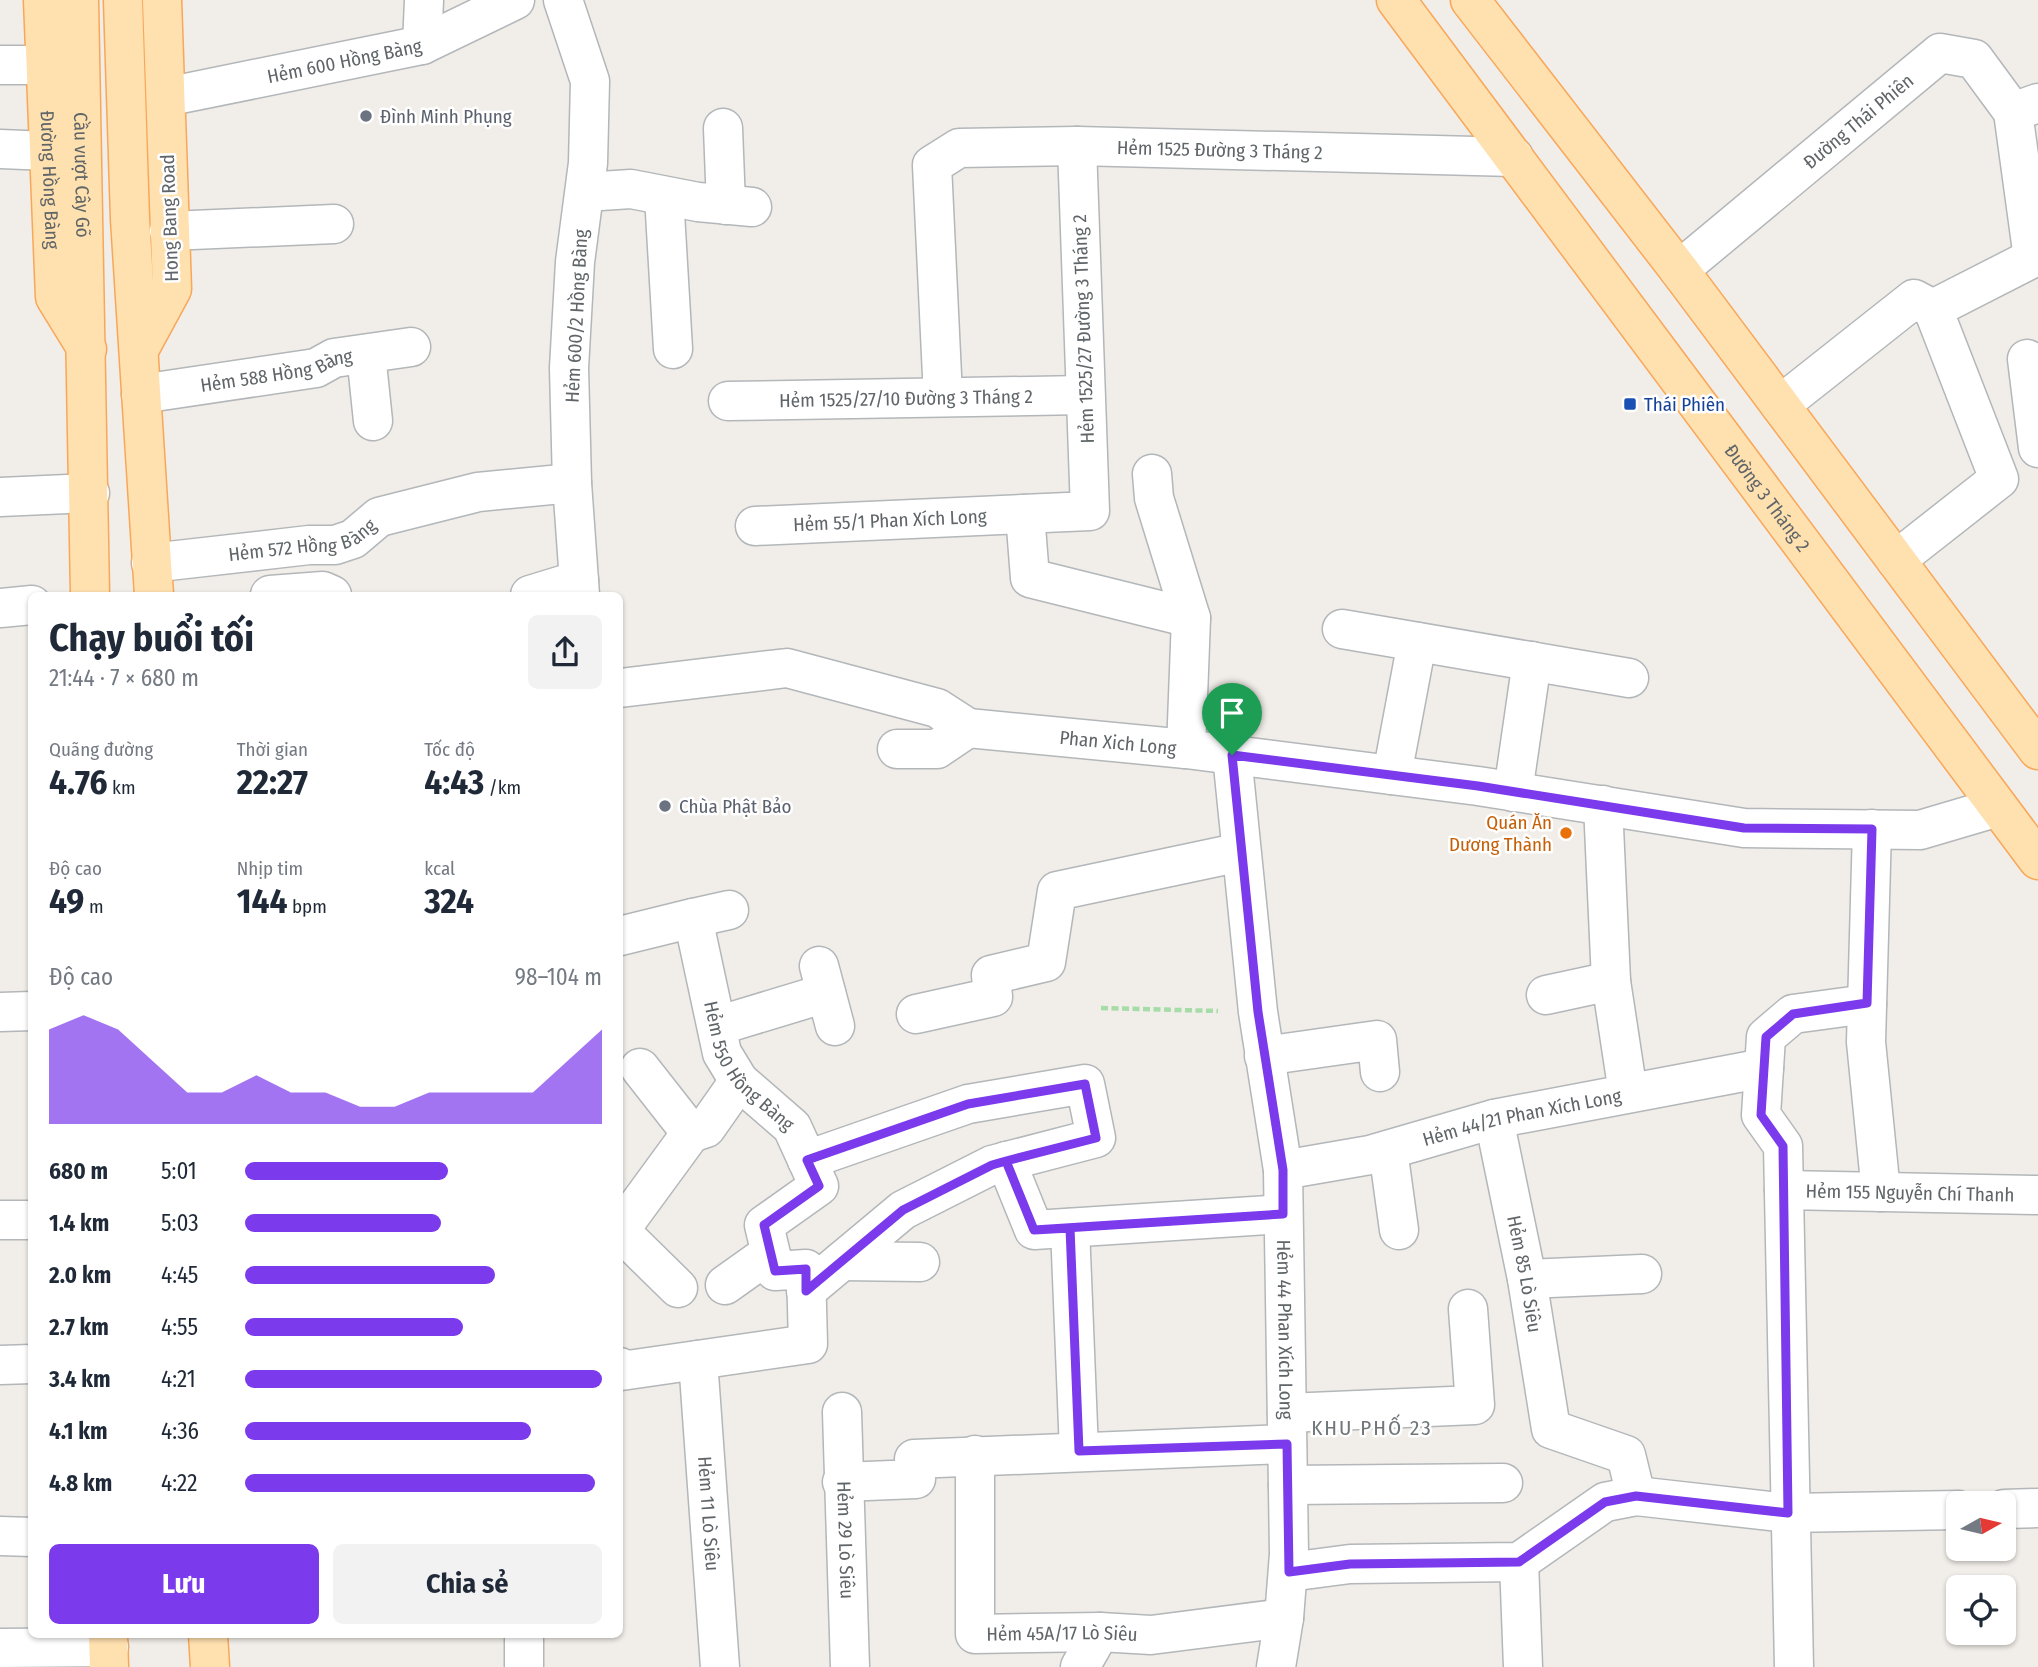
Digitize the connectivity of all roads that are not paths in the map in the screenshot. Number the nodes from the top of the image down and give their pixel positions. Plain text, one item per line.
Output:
1 (43, 0) edge
2 (79, 0) edge
3 (123, 0) edge
4 (162, 0) edge
5 (424, 0) edge
6 (515, 0) edge
7 (563, 0) edge
8 (1396, 0) edge
9 (1470, 0) edge
10 (422, 45) junction
11 (0, 65) edge
12 (46, 65) junction
13 (166, 97) junction
14 (2025, 108) edge
15 (723, 128) dead end
16 (1077, 146) junction
17 (0, 149) edge
18 (48, 150) junction
19 (1514, 157) junction
20 (585, 192) junction
21 (664, 196) junction
22 (334, 223) dead end
23 (169, 231) junction
24 (1679, 270) junction
25 (1933, 309) junction
26 (411, 347) dead end
27 (140, 348) junction
28 (673, 349) dead end
29 (88, 350) junction
30 (366, 354) junction
31 (2027, 359) dead end
32 (141, 394) junction
33 (1085, 395) junction
34 (943, 397) junction
35 (728, 401) dead end
36 (1780, 405) junction
37 (373, 421) dead end
38 (2038, 448) edge
39 (1152, 474) dead end
40 (572, 483) junction
41 (90, 493) junction
42 (0, 497) edge
43 (1090, 511) joint
44 (1025, 514) junction
45 (755, 526) dead end
46 (1896, 560) junction
47 (152, 579) edge
48 (580, 588) edge
49 (90, 592) edge
50 (551, 592) edge
51 (28, 605) edge
52 (0, 608) edge
53 (1191, 618) junction
54 (1342, 629) dead end
55 (1417, 642) junction
56 (1532, 661) junction
57 (1629, 678) dead end
58 (623, 688) edge
59 (968, 727) junction
60 (897, 749) dead end
61 (1186, 749) junction
62 (2038, 750) edge
63 (1232, 755) junction
64 (1392, 775) junction
65 (1513, 792) junction
66 (1603, 805) junction
67 (1998, 807) junction
68 (1872, 829) junction
69 (1241, 852) junction
70 (2038, 860) edge
71 (623, 935) edge
72 (1611, 981) junction
73 (827, 995) dead end
74 (1546, 995) dead end
75 (1867, 1003) junction
76 (0, 1012) edge
77 (28, 1012) edge
78 (916, 1014) dead end
79 (717, 1026) junction
80 (1264, 1056) junction
81 (640, 1068) dead end
82 (1764, 1068) junction
83 (1380, 1072) dead end
84 (739, 1081) junction
85 (1628, 1093) junction
86 (1494, 1119) junction
87 (691, 1133) junction
88 (1388, 1150) junction
89 (807, 1160) junction
90 (1006, 1161) junction
91 (1283, 1170) junction
92 (1784, 1190) junction
93 (1881, 1192) junction
94 (2038, 1195) edge
95 (1283, 1214) junction
96 (0, 1220) edge
97 (28, 1220) edge
98 (623, 1226) edge
99 (1070, 1228) junction
100 (1399, 1230) dead end
101 (623, 1233) edge
102 (770, 1253) junction
103 (842, 1261) junction
104 (920, 1262) dead end
105 (1642, 1274) dead end
106 (1527, 1279) junction
107 (725, 1285) dead end
108 (678, 1288) dead end
109 (806, 1291) junction
110 (1468, 1309) dead end
111 (698, 1360) junction
112 (28, 1364) edge
113 (0, 1365) edge
114 (623, 1369) edge
115 (842, 1412) dead end
116 (1287, 1428) junction
117 (1079, 1451) junction
118 (975, 1455) junction
119 (842, 1482) junction
120 (1503, 1483) dead end
121 (1288, 1485) junction
122 (1636, 1496) junction
123 (2038, 1508) edge
124 (2016, 1509) edge
125 (1946, 1510) edge
126 (1788, 1513) junction
127 (0, 1536) edge
128 (28, 1536) edge
129 (1519, 1562) junction
130 (1289, 1572) junction
131 (1284, 1618) junction
132 (1100, 1632) junction
133 (208, 1638) edge
134 (524, 1638) edge
135 (0, 1648) edge
136 (109, 1650) edge
137 (210, 1667) edge
138 (524, 1667) edge
139 (720, 1667) edge
140 (850, 1667) edge
141 (1080, 1667) edge
142 (1276, 1667) edge
143 (1523, 1667) edge
144 (1794, 1667) edge

1 - 12 main road, Đường Hồng Bàng
2 - 29 main road, Cầu vượt Cây Gõ
3 - 27 main road
4 - 13 main road, Hong Bang Road
5 - 10 street
6 - 10 street, Hẻm 600 Hồng Bàng
7 - 20 street, Hẻm 600/2 Hồng Bàng
8 - 19 main road, Đường 3 Tháng 2
9 - 24 main road
10 - 13 street, Hẻm 600 Hồng Bàng
11 - 12 street
12 - 18 main road, Đường Hồng Bàng
13 - 23 main road, Hong Bang Road
14 - 24 street, Đường Thái Phiên
14 - 25 street
15 - 21 street
16 - 19 street, Hẻm 1525 Đường 3 Tháng 2
16 - 33 street, Hẻm 1525/27 Đường 3 Tháng 2
16 - 34 street, Hẻm 1525 Đường 3 Tháng 2
17 - 18 street
18 - 29 main road, Đường Hồng Bàng
19 - 67 main road, Đường 3 Tháng 2
20 - 21 street
20 - 40 street, Hẻm 600/2 Hồng Bàng
21 - 28 street
22 - 23 street
23 - 27 main road, Hong Bang Road
24 - 36 main road
25 - 36 street
25 - 46 street
26 - 30 street, Hẻm 588 Hồng Bàng
27 - 32 main road, Hong Bang Road
29 - 41 main road
30 - 32 street, Hẻm 588 Hồng Bàng
30 - 37 street
31 - 38 street
32 - 47 main road, Hong Bang Road
33 - 34 street, Hẻm 1525/27/10 Đường 3 Tháng 2
33 - 43 street, Hẻm 1525/27 Đường 3 Tháng 2
34 - 35 street, Hẻm 1525/27/10 Đường 3 Tháng 2
36 - 46 main road
39 - 53 street
40 - 47 street, Hẻm 572 Hồng Bàng
40 - 48 street, Hẻm 600/2 Hồng Bàng
41 - 42 street
41 - 49 main road
43 - 44 street, Hẻm 55/1 Phan Xích Long
44 - 45 street, Hẻm 55/1 Phan Xích Long
44 - 53 street
46 - 62 main road
48 - 50 street
51 - 52 street
53 - 61 street
54 - 55 street
55 - 56 street
55 - 64 street
56 - 57 street
56 - 65 street
58 - 59 street, Phan Xich Long
59 - 60 street
59 - 61 street, Phan Xich Long
61 - 63 street, Phan Xich Long
63 - 64 street, Phan Xich Long
63 - 69 street, Hẻm 44 Phan Xích Long
64 - 65 street, Phan Xich Long
65 - 66 street, Phan Xich Long
66 - 68 street, Phan Xich Long
66 - 72 street
67 - 68 street, Phan Xich Long
67 - 70 main road, Đường 3 Tháng 2
68 - 75 street
69 - 78 street
69 - 80 street, Hẻm 44 Phan Xích Long
71 - 79 street, Hẻm 550 Hồng Bàng
72 - 74 street
72 - 85 street
73 - 79 street
75 - 82 street
75 - 93 street
76 - 77 street
79 - 84 street, Hẻm 550 Hồng Bàng
80 - 83 street
80 - 91 street, Hẻm 44 Phan Xích Long
81 - 87 street
82 - 85 street, Hẻm 44/21 Phan Xích Long
82 - 92 street
84 - 87 street
84 - 89 street, Hẻm 550 Hồng Bàng
85 - 86 street, Hẻm 44/21 Phan Xích Long
86 - 88 street, Hẻm 44/21 Phan Xích Long
86 - 106 street, Hẻm 85 Lò Siêu
87 - 98 street
88 - 91 street, Hẻm 44/21 Phan Xích Long
88 - 100 street
89 - 90 street
89 - 102 street, Hẻm 550 Hồng Bàng
90 - 99 street
90 - 103 street
91 - 95 street, Hẻm 44 Phan Xích Long
92 - 93 street, Hẻm 155 Nguyễn Chí Thanh
92 - 126 street
93 - 94 street, Hẻm 155 Nguyễn Chí Thanh
95 - 99 street
95 - 116 street, Hẻm 44 Phan Xích Long
96 - 97 street
99 - 117 street
101 - 108 street
102 - 107 street
102 - 109 street
103 - 104 street
103 - 109 street
105 - 106 street
106 - 122 street, Hẻm 85 Lò Siêu
109 - 111 street
110 - 116 street
111 - 114 street
111 - 139 street, Hẻm 11 Lò Siêu
112 - 113 street
115 - 119 street, Hẻm 29 Lò Siêu
116 - 117 street
116 - 121 street, Hẻm 44 Phan Xích Long
117 - 118 street
118 - 119 street
118 - 132 street, Hẻm 45A/17 Lò Siêu
119 - 140 street, Hẻm 29 Lò Siêu
120 - 121 street
121 - 130 street, Hẻm 44 Phan Xích Long
122 - 126 street
122 - 129 street
123 - 124 street
125 - 126 street
126 - 144 street
127 - 128 street
129 - 130 street
129 - 143 street
130 - 131 street, Hẻm 44 Phan Xích Long
131 - 132 street, Hẻm 45A/17 Lò Siêu
131 - 142 street, Hẻm 44 Phan Xích Long
132 - 141 street
133 - 137 main road
134 - 138 street
135 - 136 street

